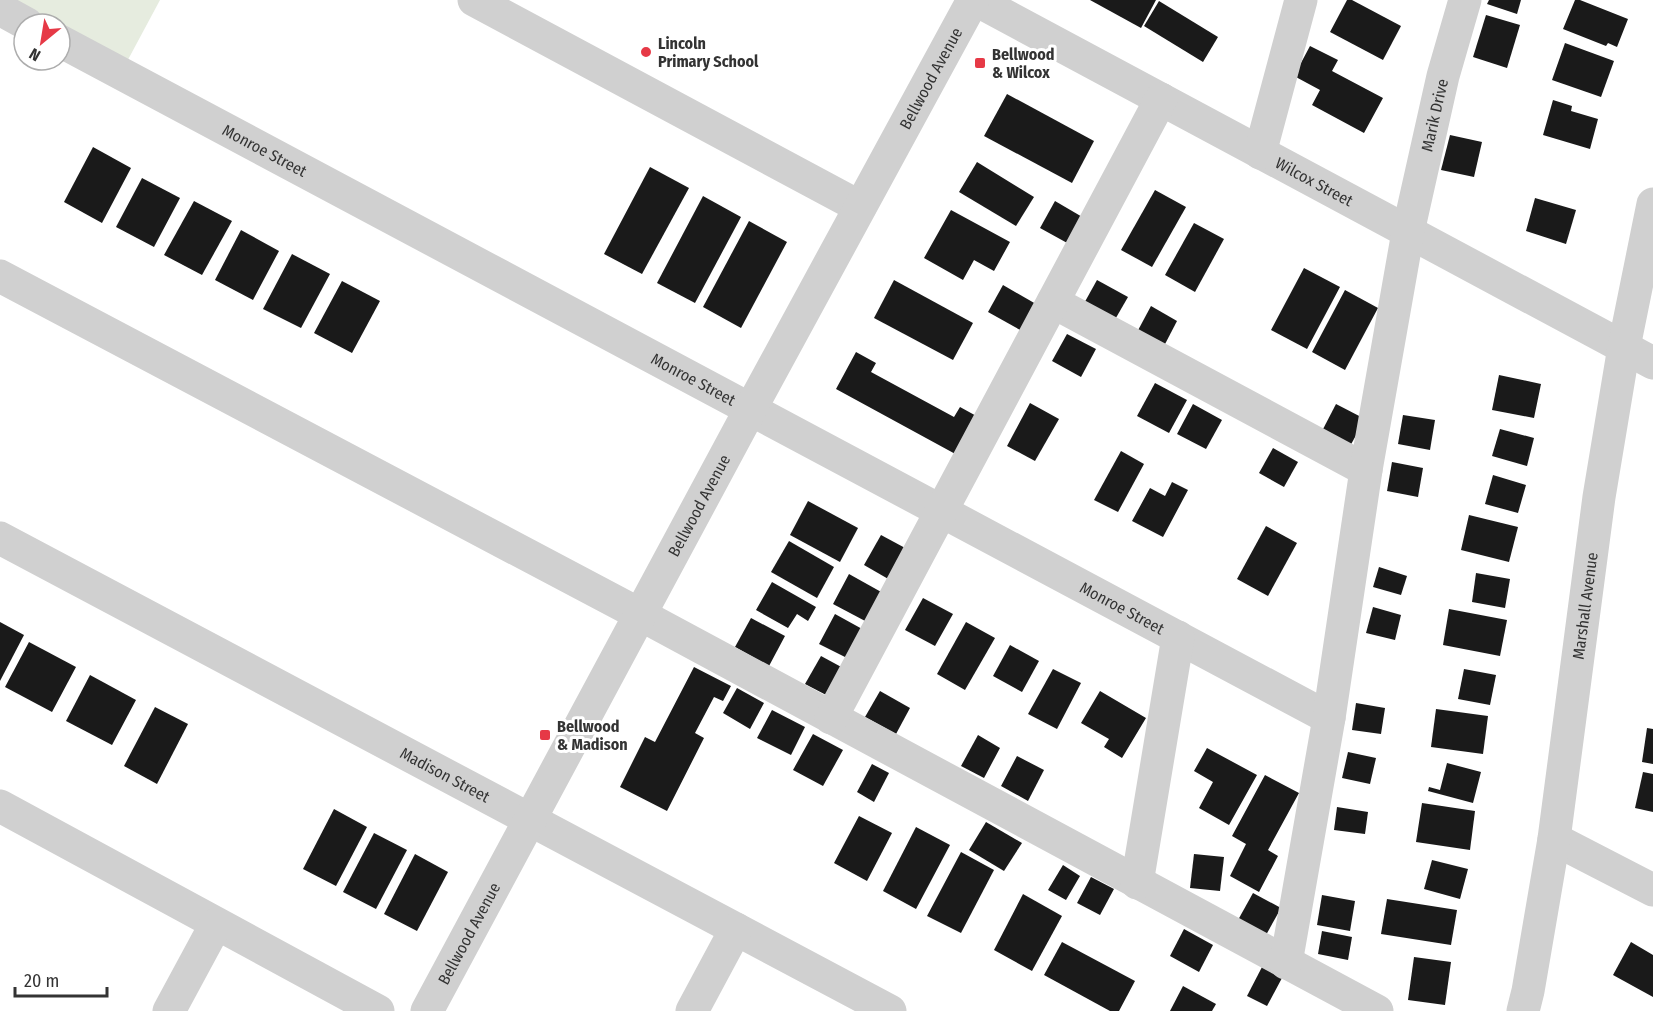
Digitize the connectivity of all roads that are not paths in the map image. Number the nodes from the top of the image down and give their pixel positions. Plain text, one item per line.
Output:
1 (474, 0) edge
2 (974, 0) edge
3 (1301, 0) edge
4 (1465, 0) edge
5 (523, 11) edge
6 (72, 48) edge
7 (1161, 99) junction
8 (1260, 153) junction
9 (1653, 204) edge
10 (860, 207) junction
11 (1408, 232) junction
12 (0, 276) edge
13 (1053, 302) junction
14 (1624, 347) junction
15 (1653, 363) edge
16 (750, 410) junction
17 (1366, 470) junction
18 (941, 511) junction
19 (0, 538) edge
20 (641, 615) junction
21 (1178, 637) junction
22 (1329, 717) junction
23 (831, 718) junction
24 (0, 806) edge
25 (531, 820) junction
26 (1554, 839) junction
27 (1137, 883) junction
28 (1653, 891) edge
29 (216, 924) junction
30 (736, 929) junction
31 (1286, 963) junction
32 (169, 1011) edge
33 (378, 1011) edge
34 (427, 1011) edge
35 (692, 1011) edge
36 (891, 1011) edge
37 (1377, 1011) edge
38 (1523, 1011) edge

1 - 5 street
2 - 7 street, Wilcox Street
2 - 10 street, Bellwood Avenue
3 - 8 street
4 - 11 street, Marik Drive
5 - 10 street
6 - 16 street, Monroe Street
7 - 8 street, Wilcox Street
7 - 13 street
8 - 11 street, Wilcox Street
9 - 14 street, Marshall Avenue
10 - 16 street, Bellwood Avenue
11 - 14 street, Wilcox Street
11 - 17 street, Marik Drive
12 - 20 street
13 - 17 street
13 - 18 street
14 - 15 street, Wilcox Street
14 - 26 street, Marshall Avenue
16 - 18 street, Monroe Street
16 - 20 street, Bellwood Avenue
17 - 22 street, Marik Drive
18 - 21 street, Monroe Street
18 - 23 street
19 - 25 street, Madison Street
20 - 23 street
20 - 25 street, Bellwood Avenue
21 - 22 street, Monroe Street
21 - 27 street
22 - 31 street, Marik Drive
23 - 27 street
24 - 29 street
25 - 30 street, Madison Street
25 - 34 street, Bellwood Avenue
26 - 28 street
26 - 38 street, Marshall Avenue
27 - 31 street
29 - 32 street
29 - 33 street
30 - 35 street
30 - 36 street, Madison Street
31 - 37 street

